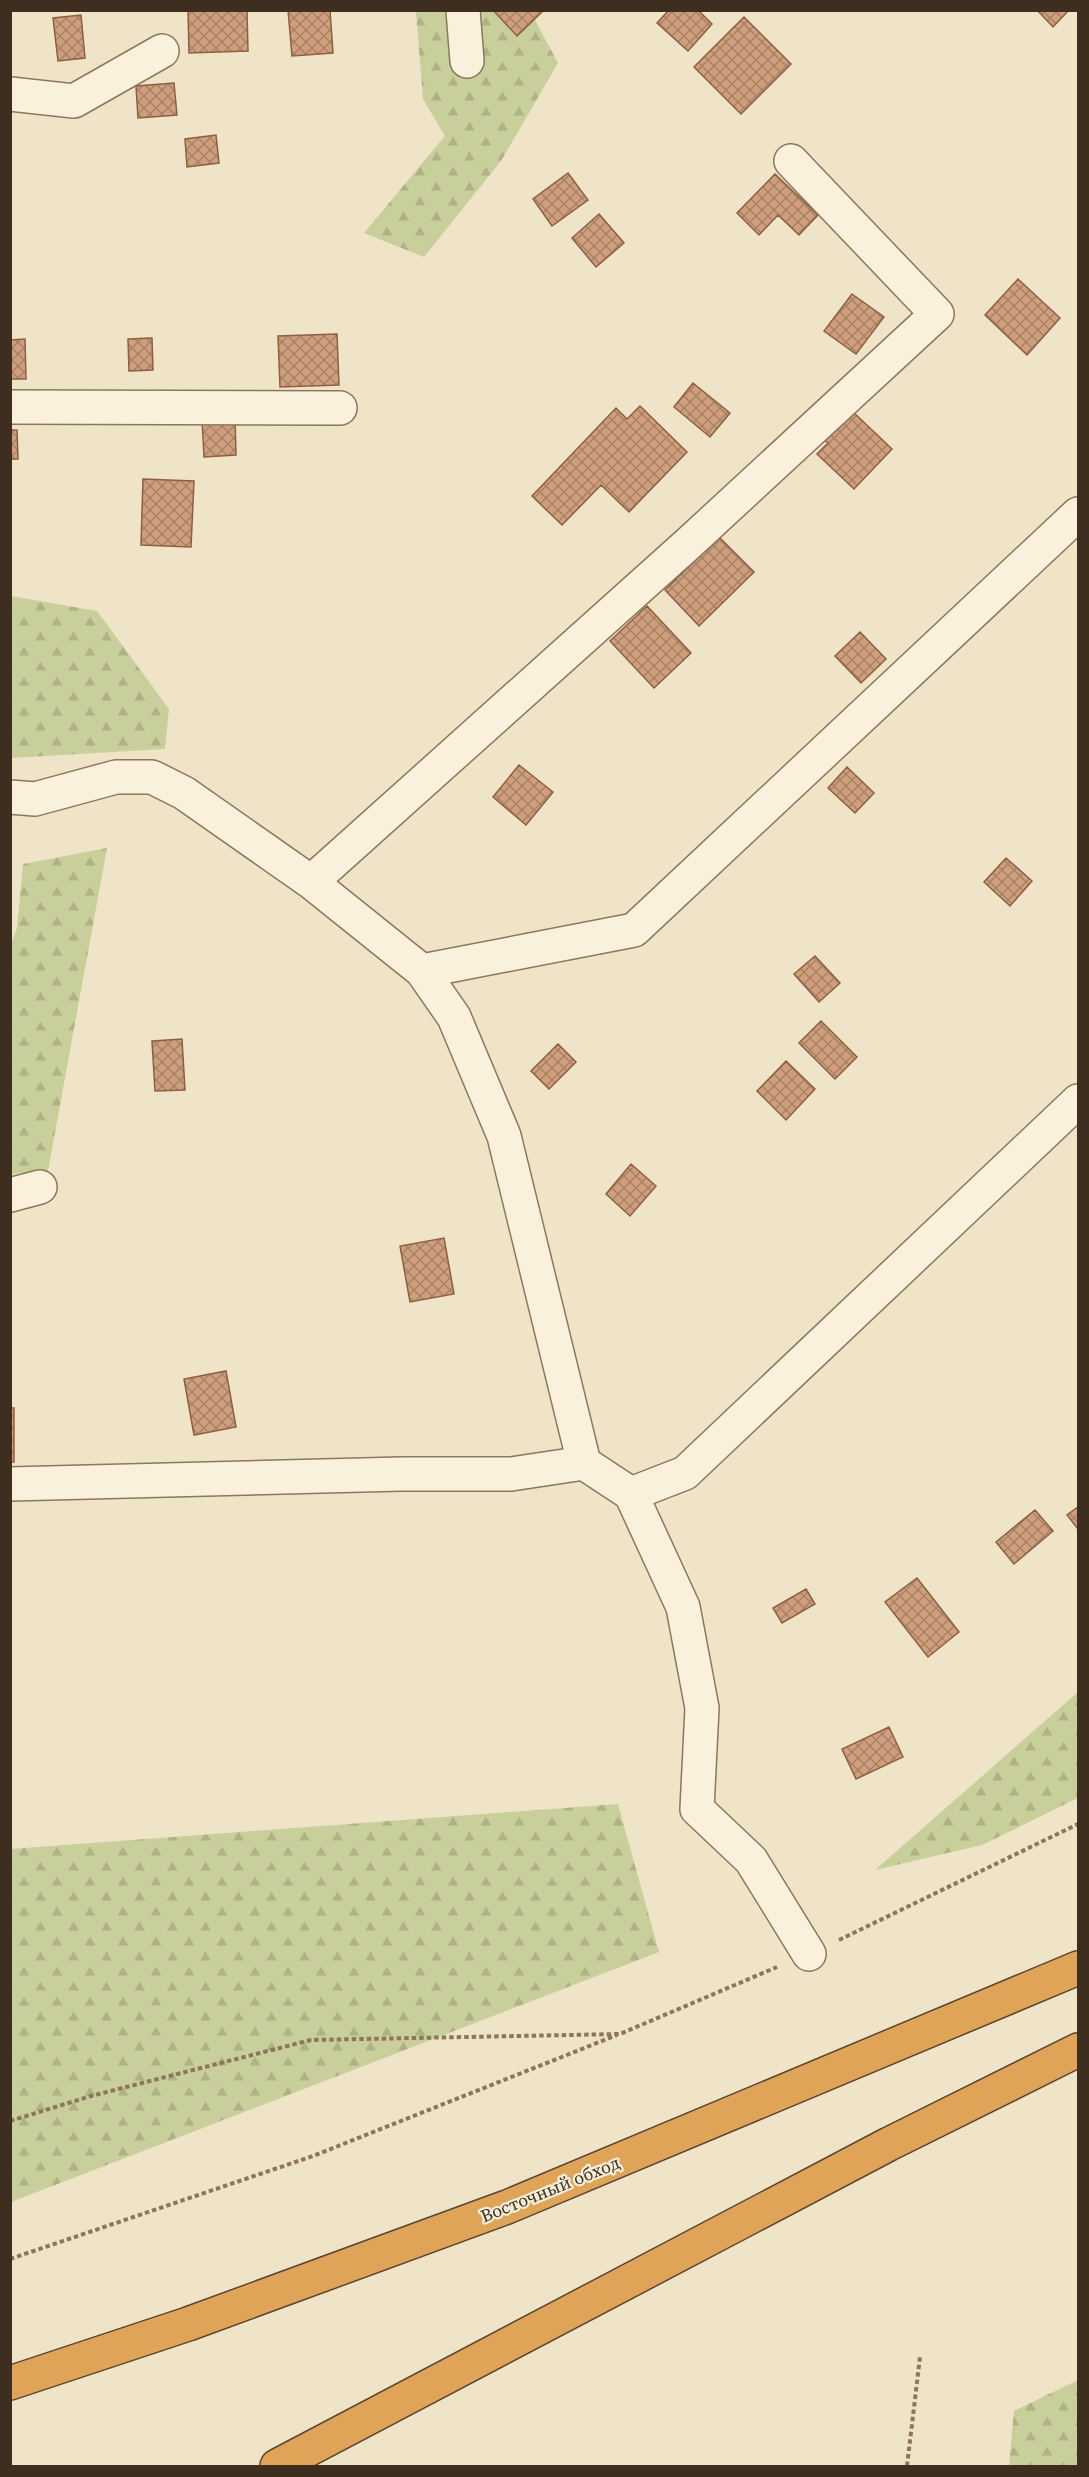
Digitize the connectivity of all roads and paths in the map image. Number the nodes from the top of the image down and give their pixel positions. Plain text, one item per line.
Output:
1 (463, 10) edge
2 (162, 51) dead end
3 (467, 61) dead end
4 (10, 94) edge
5 (791, 161) dead end
6 (10, 407) edge
7 (340, 408) dead end
8 (1078, 514) edge
9 (10, 797) edge
10 (311, 882) junction
11 (422, 971) junction
12 (1078, 1101) edge
13 (584, 1463) junction
14 (10, 1484) edge
15 (631, 1494) junction
16 (1078, 1824) edge
17 (809, 1954) junction
18 (1078, 1968) edge
19 (620, 2034) junction
20 (1078, 2050) edge
21 (10, 2121) edge
22 (10, 2259) edge
23 (920, 2357) dead end
24 (10, 2383) edge
25 (277, 2466) edge
26 (907, 2466) edge

1 - 3 street
2 - 4 street
5 - 10 street
6 - 7 street
8 - 11 street
9 - 10 street
10 - 11 street
11 - 13 street
12 - 15 street
13 - 14 street
13 - 15 street
15 - 17 street
16 - 17 path
17 - 19 path
18 - 24 highway, Восточный обход
19 - 21 path
19 - 22 path
20 - 25 highway
23 - 26 path

